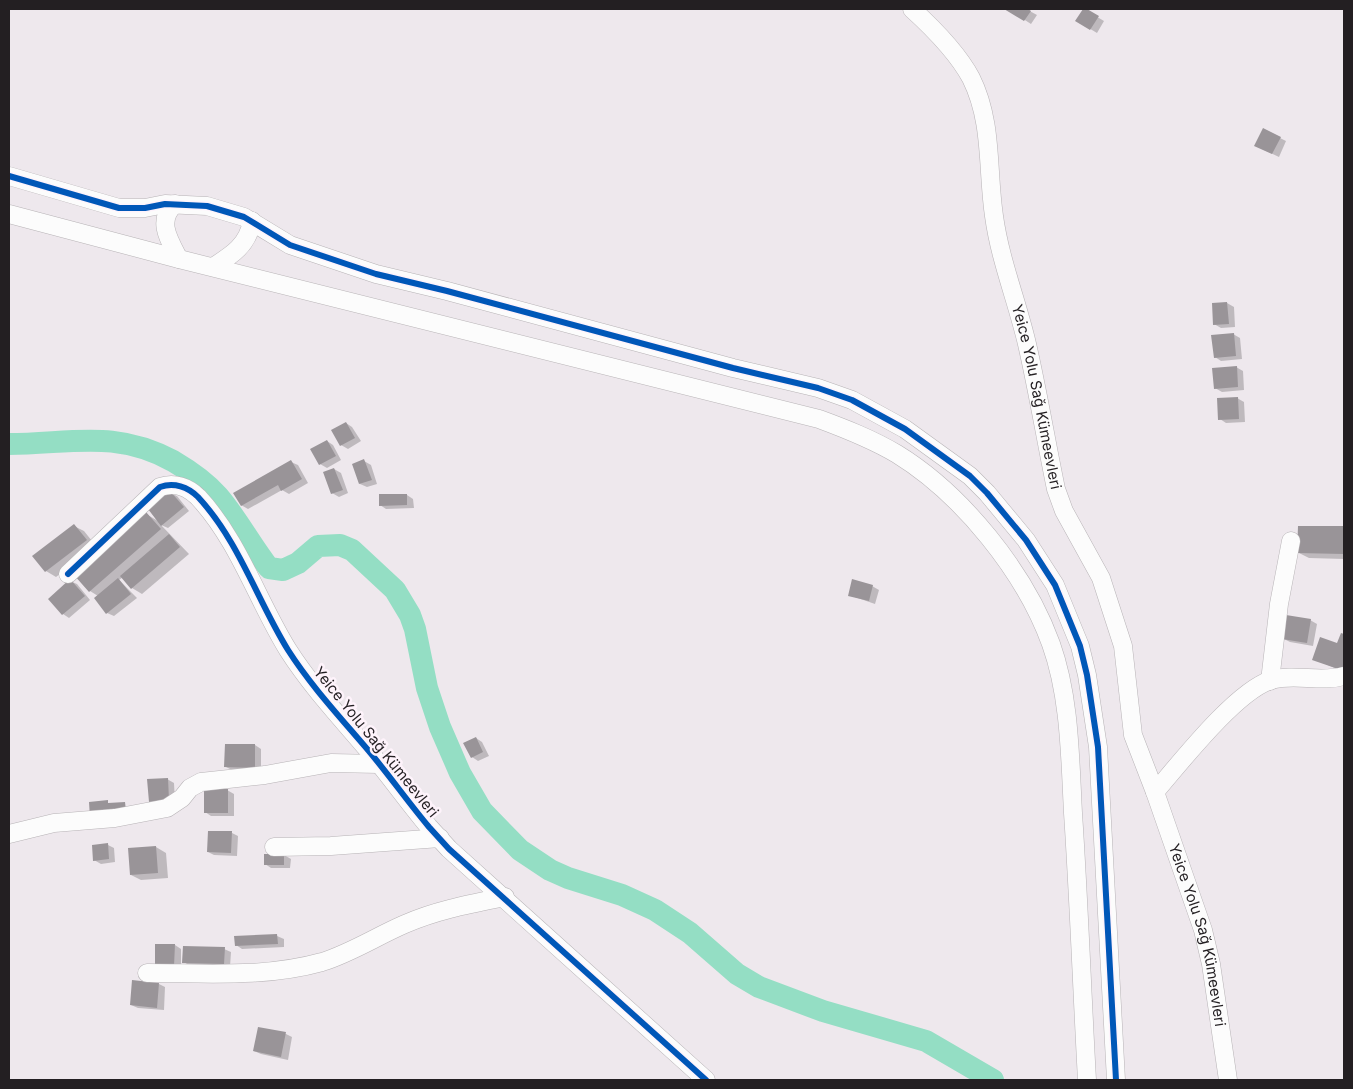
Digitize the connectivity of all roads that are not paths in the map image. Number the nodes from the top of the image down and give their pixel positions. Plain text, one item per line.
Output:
1 (912, 9) edge
2 (9, 176) edge
3 (175, 204) junction
4 (9, 214) edge
5 (252, 221) junction
6 (178, 259) junction
7 (213, 267) junction
8 (1291, 542) dead end
9 (68, 574) dead end
10 (1344, 676) edge
11 (1270, 680) junction
12 (380, 764) junction
13 (1155, 792) junction
14 (9, 834) edge
15 (440, 838) junction
16 (274, 847) dead end
17 (505, 897) junction
18 (147, 973) dead end
19 (706, 1080) edge
20 (1087, 1080) edge
21 (1116, 1080) edge
22 (1228, 1080) edge

1 - 13 street, Yeice Yolu Sağ Kümeevleri
2 - 3 street
3 - 5 street
3 - 6 street
4 - 6 street
5 - 7 street
5 - 21 street
6 - 7 street
7 - 20 street
8 - 11 street
9 - 12 street, Yeice Yolu Sağ Kümeevleri
10 - 11 street
11 - 13 street
12 - 14 street
12 - 15 street, Yeice Yolu Sağ Kümeevleri
13 - 22 street, Yeice Yolu Sağ Kümeevleri
15 - 16 street
15 - 17 street, Yeice Yolu Sağ Kümeevleri
17 - 18 street
17 - 19 street, Yeice Yolu Sağ Kümeevleri

